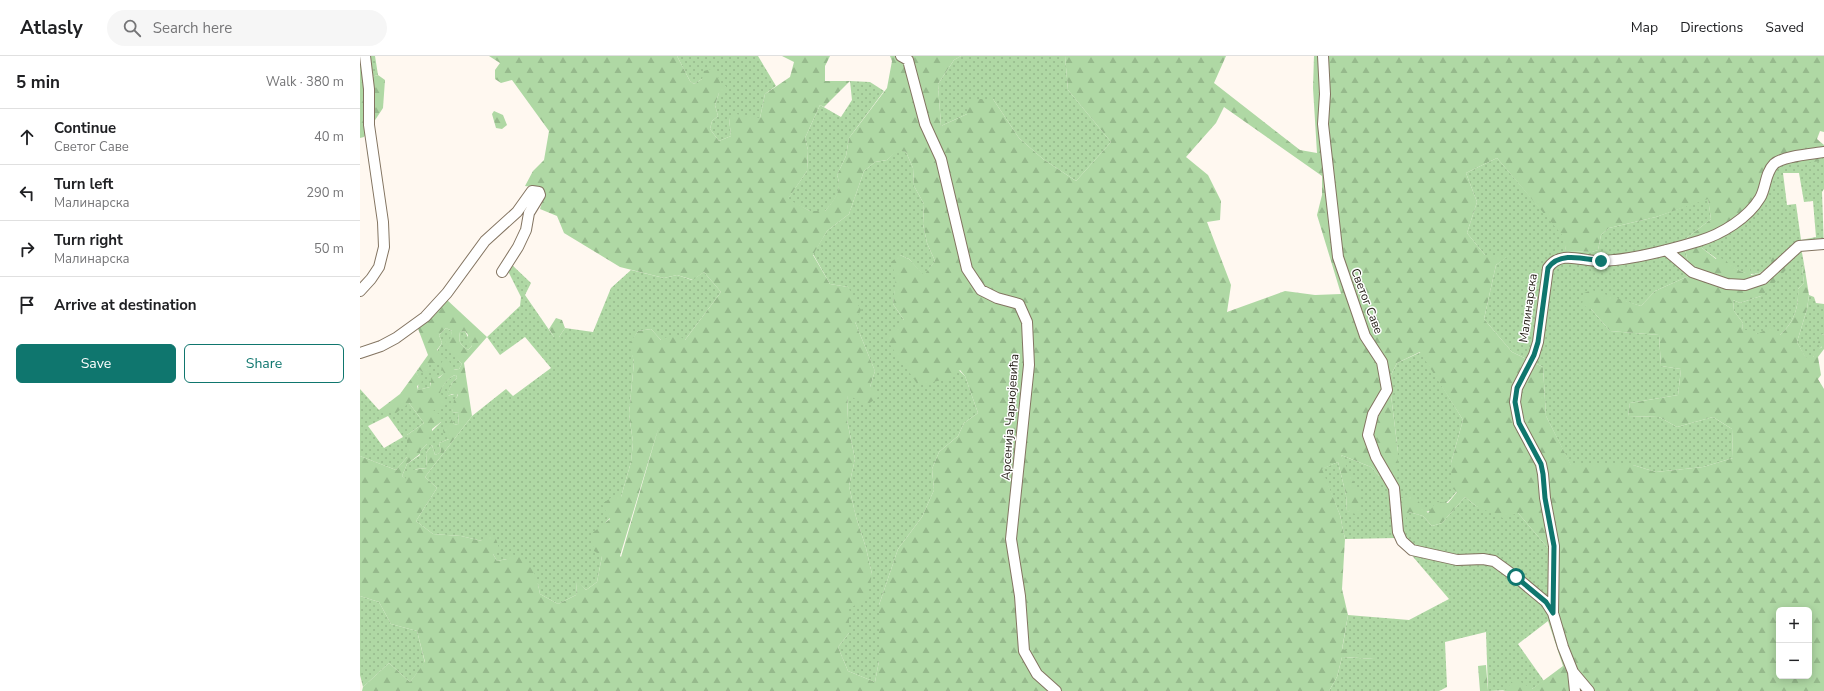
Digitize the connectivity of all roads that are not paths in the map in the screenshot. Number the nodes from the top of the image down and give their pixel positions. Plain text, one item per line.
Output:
1 (365, 56) edge
2 (901, 56) edge
3 (1323, 56) edge
4 (1824, 152) edge
5 (1824, 244) edge
6 (1666, 250) junction
7 (502, 272) dead end
8 (360, 291) edge
9 (360, 353) edge
10 (1553, 613) junction
11 (1573, 672) junction
12 (1056, 691) edge
13 (1576, 691) edge
14 (1589, 691) edge

1 - 8 street
2 - 12 street, Арсенија Чарнојевића
3 - 10 street, Светог Саве
4 - 6 street, Малинарска
5 - 6 street
6 - 10 street, Малинарска
7 - 9 street
10 - 11 street, Светог Саве
11 - 13 street
11 - 14 street, Светог Саве

